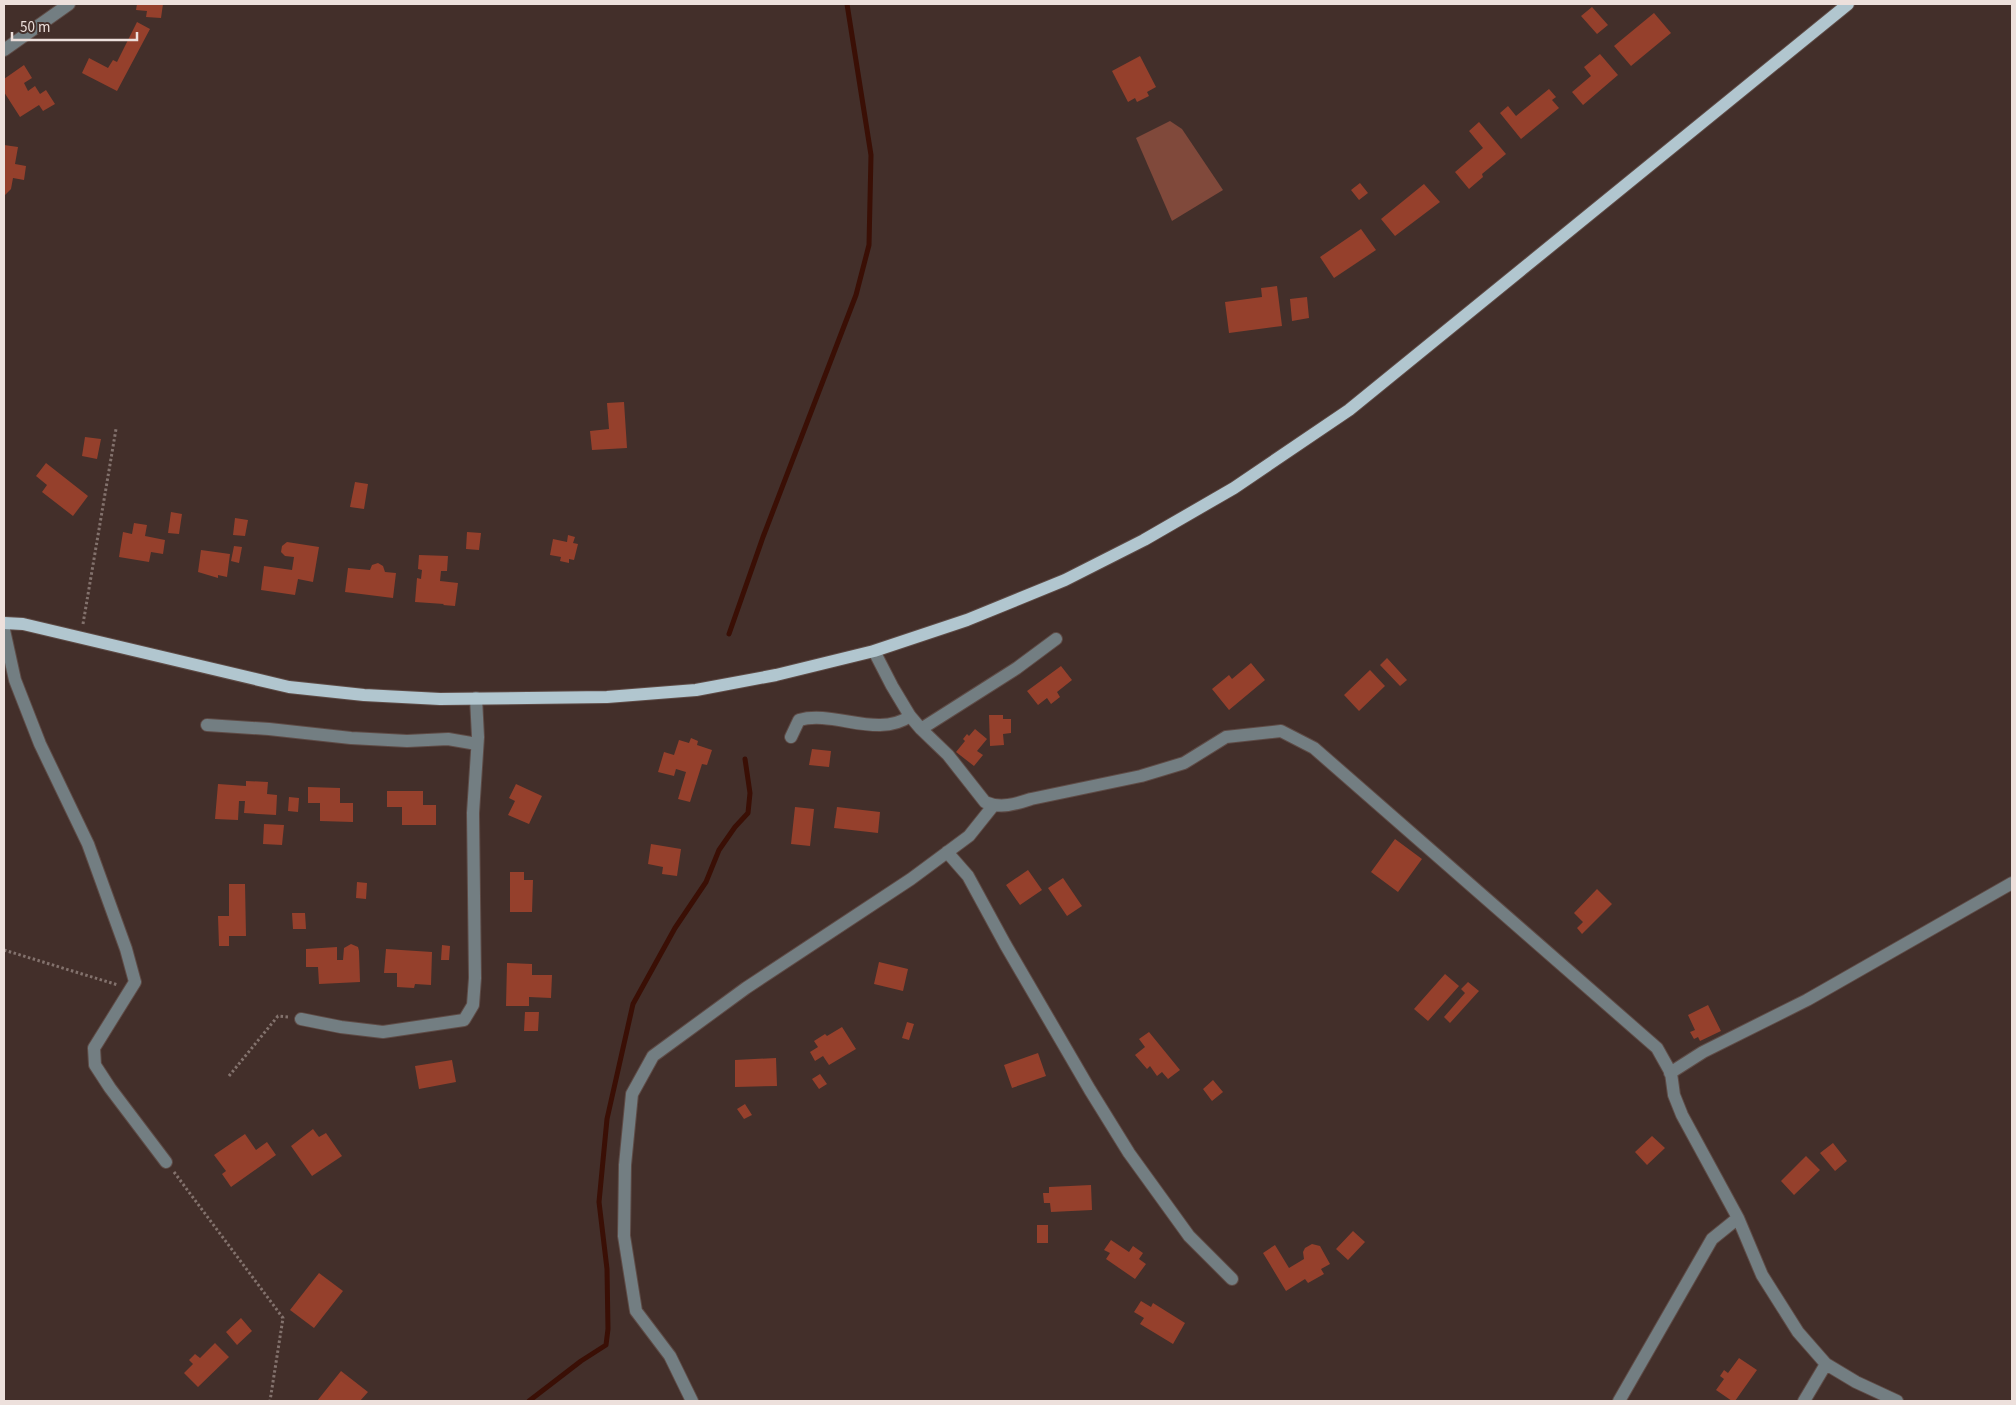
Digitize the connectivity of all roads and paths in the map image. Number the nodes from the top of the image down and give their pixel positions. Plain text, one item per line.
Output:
1 (69, 4) edge
2 (1848, 4) edge
3 (4, 50) edge
4 (116, 429) dead end
5 (4, 622) edge
6 (4, 630) edge
7 (81, 638) junction
8 (1056, 640) dead end
9 (874, 651) junction
10 (476, 698) junction
11 (910, 716) junction
12 (207, 725) dead end
13 (921, 729) junction
14 (790, 737) dead end
15 (477, 744) junction
16 (993, 806) junction
17 (946, 852) junction
18 (2012, 883) edge
19 (4, 950) edge
20 (130, 989) junction
21 (301, 1019) joint
22 (1670, 1073) junction
23 (229, 1076) dead end
24 (166, 1162) joint
25 (1738, 1218) junction
26 (1232, 1279) dead end
27 (1826, 1364) junction
28 (270, 1401) edge
29 (692, 1401) edge
30 (1619, 1401) edge
31 (1804, 1401) edge
32 (1897, 1401) edge

1 - 3 street
2 - 9 main road
4 - 7 path
5 - 7 main road
6 - 20 street
7 - 10 main road
8 - 13 street
9 - 10 main road
9 - 11 street
10 - 15 street
11 - 13 street
11 - 14 street
12 - 15 street
13 - 16 street
15 - 21 street
16 - 17 street
16 - 22 street
17 - 26 street
17 - 29 street
18 - 22 street
19 - 20 path
20 - 24 street
21 - 23 path
22 - 25 street
24 - 28 path
25 - 27 street
25 - 30 street
27 - 31 street
27 - 32 street

